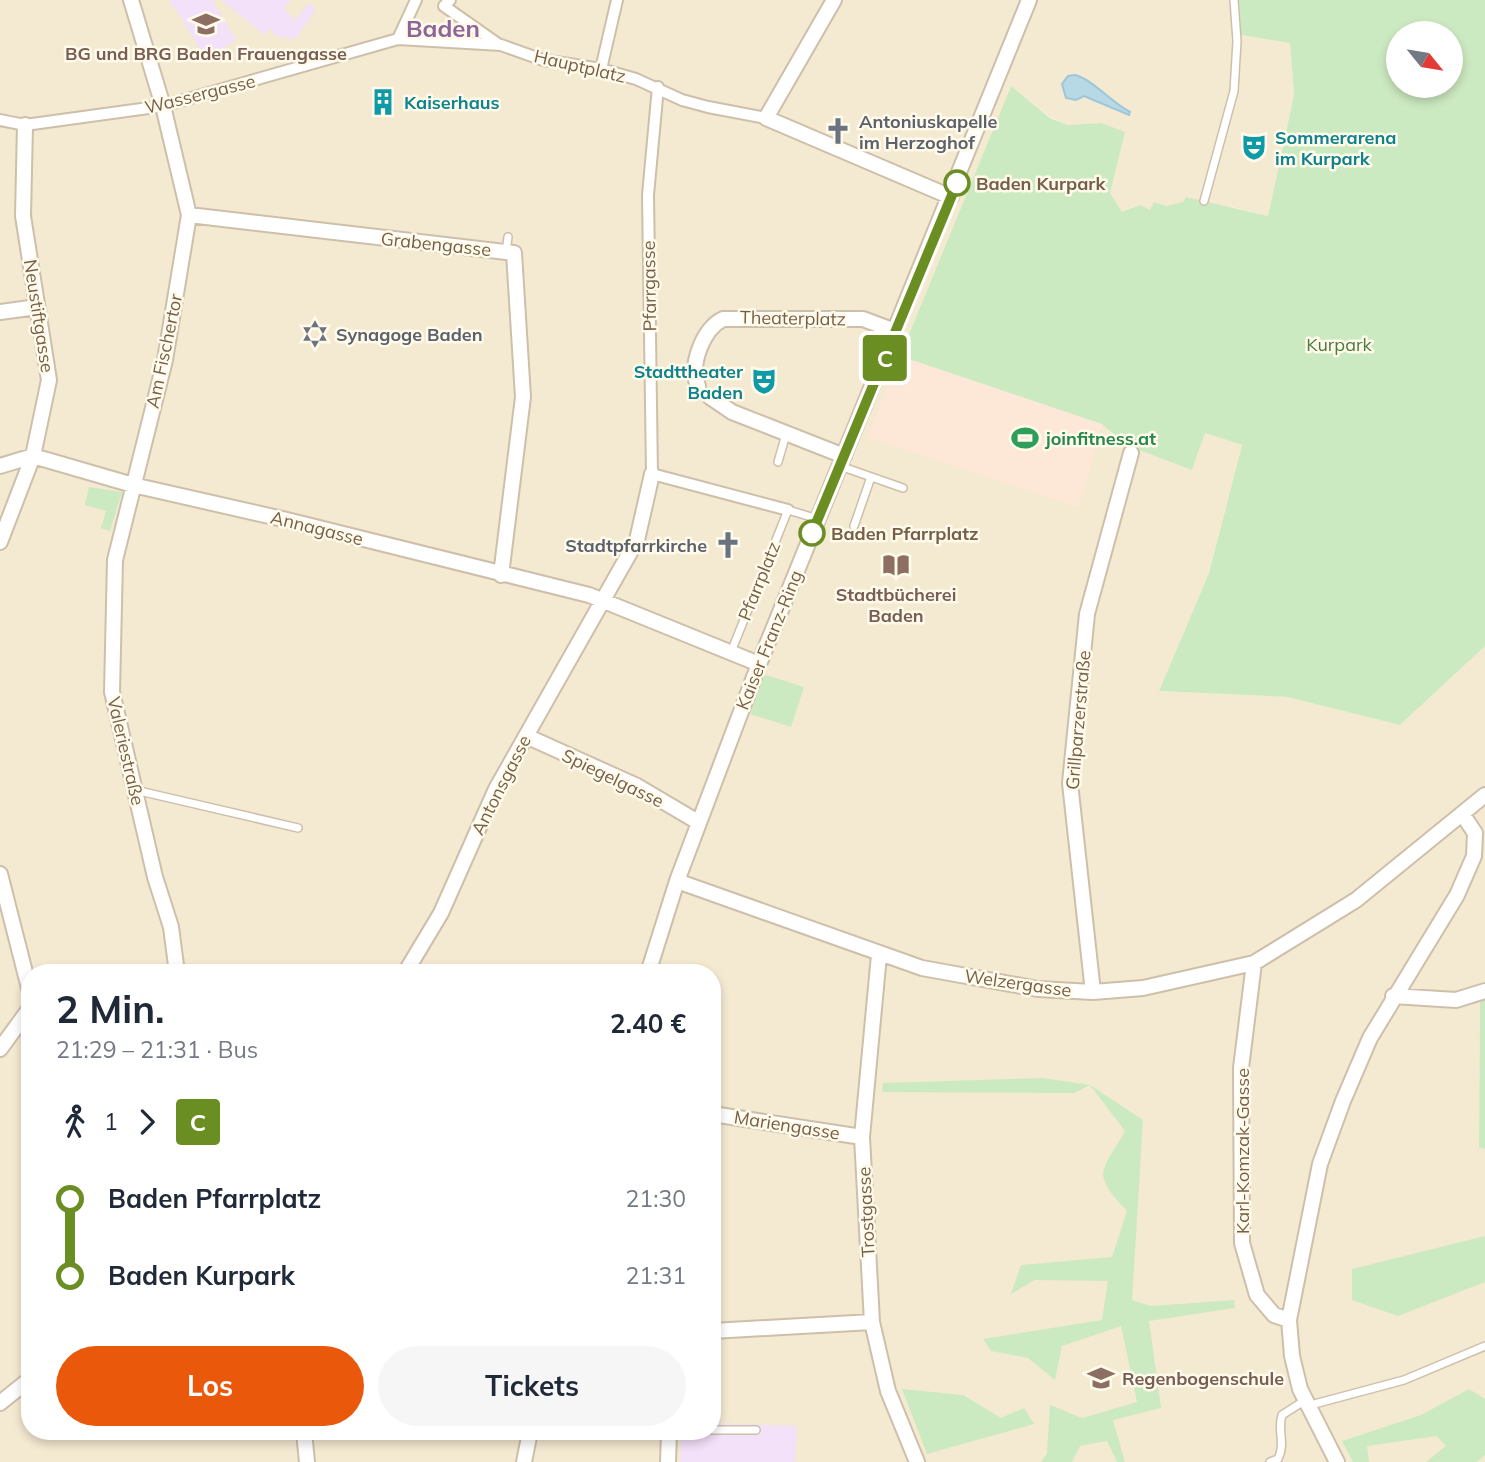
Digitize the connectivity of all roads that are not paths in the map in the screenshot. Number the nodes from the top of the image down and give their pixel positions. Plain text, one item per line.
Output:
1 (131, 0) edge
2 (416, 0) edge
3 (617, 0) edge
4 (834, 0) edge
5 (1029, 0) edge
6 (1234, 0) edge
7 (443, 2) edge
8 (398, 39) junction
9 (501, 45) junction
10 (355, 53) joint
11 (601, 69) junction
12 (658, 87) junction
13 (163, 106) junction
14 (766, 118) junction
15 (0, 120) edge
16 (25, 125) junction
17 (951, 197) junction
18 (1205, 201) dead end
19 (189, 215) junction
20 (508, 237) dead end
21 (506, 252) junction
22 (37, 307) junction
23 (0, 312) edge
24 (895, 331) junction
25 (698, 386) dead end
26 (710, 397) dead end
27 (786, 433) junction
28 (1131, 453) dead end
29 (33, 456) junction
30 (842, 461) junction
31 (778, 462) dead end
32 (0, 466) edge
33 (652, 474) junction
34 (871, 477) junction
35 (133, 485) junction
36 (903, 488) dead end
37 (788, 510) junction
38 (818, 519) junction
39 (854, 526) dead end
40 (0, 542) edge
41 (501, 575) junction
42 (601, 600) junction
43 (731, 653) junction
44 (759, 664) junction
45 (526, 736) junction
46 (134, 790) junction
47 (1485, 795) edge
48 (1463, 815) junction
49 (698, 822) junction
50 (298, 828) dead end
51 (0, 874) edge
52 (677, 881) junction
53 (879, 955) junction
54 (1254, 963) junction
55 (23, 964) edge
56 (176, 964) edge
57 (410, 964) edge
58 (651, 964) edge
59 (1485, 991) edge
60 (1093, 992) junction
61 (1393, 996) junction
62 (21, 1020) edge
63 (0, 1049) edge
64 (721, 1115) edge
65 (862, 1137) junction
66 (1289, 1320) junction
67 (872, 1322) junction
68 (721, 1331) edge
69 (1485, 1346) edge
70 (21, 1386) edge
71 (0, 1403) edge
72 (1305, 1404) junction
73 (721, 1430) edge
74 (756, 1430) dead end
75 (304, 1440) edge
76 (528, 1440) edge
77 (669, 1440) edge
78 (307, 1462) edge
79 (524, 1462) edge
80 (668, 1462) edge
81 (917, 1462) edge
82 (1270, 1462) edge
83 (1337, 1462) edge

1 - 13 street
2 - 8 street
3 - 11 street
4 - 14 street
5 - 17 street, Kaiser Franz-Ring
6 - 18 lane
7 - 9 street, Hauptplatz
8 - 9 street, Hauptplatz
8 - 10 street, Hauptplatz
9 - 11 street, Hauptplatz
10 - 13 street, Wassergasse
11 - 12 street, Hauptplatz
12 - 14 street, Hauptplatz
12 - 33 street, Pfarrgasse
13 - 16 street, Wassergasse
13 - 19 street
14 - 17 street
15 - 16 street, Wassergasse
16 - 22 street, Neustiftgasse
17 - 24 street, Kaiser Franz-Ring
19 - 21 street, Grabengasse
19 - 35 street, Am Fischertor
20 - 21 lane
21 - 41 street, Grabengasse
22 - 23 street
22 - 29 street, Neustiftgasse
24 - 25 street, Theaterplatz
24 - 30 street, Kaiser Franz-Ring
26 - 27 street
27 - 30 street
27 - 31 lane
28 - 60 street, Grillparzerstraße
29 - 32 street
29 - 35 street, Annagasse
29 - 40 street, Neustiftgasse
30 - 34 lane
30 - 38 street, Kaiser Franz-Ring
33 - 37 street
33 - 42 street, Pfarrgasse
34 - 36 lane
34 - 39 lane
35 - 41 street, Annagasse
35 - 46 street, Valeriestraße
37 - 38 lane
37 - 43 lane, Pfarrplatz
38 - 44 street, Kaiser Franz-Ring
41 - 42 street, Annagasse
42 - 43 street
42 - 45 street, Antonsgasse
43 - 44 street
44 - 49 street, Kaiser Franz-Ring
45 - 49 street, Spiegelgasse
45 - 57 street, Antonsgasse
46 - 50 lane
46 - 56 street, Valeriestraße
47 - 48 street, Welzergasse
48 - 54 street, Welzergasse
48 - 61 street
49 - 52 street, Kaiser Franz-Ring
51 - 55 street
52 - 53 street, Welzergasse
52 - 58 street, Kaiser Franz-Ring
53 - 60 street, Welzergasse
53 - 65 street, Trostgasse
54 - 60 street, Welzergasse
54 - 66 street, Karl-Komzak-Gasse
59 - 61 street
61 - 66 street
62 - 63 street
64 - 65 street, Mariengasse
65 - 67 street, Trostgasse
66 - 72 street
67 - 68 street
67 - 81 street, Trostgasse
69 - 72 lane
70 - 71 street
72 - 82 lane
72 - 83 street
73 - 74 lane
75 - 78 street
76 - 79 street
77 - 80 street

